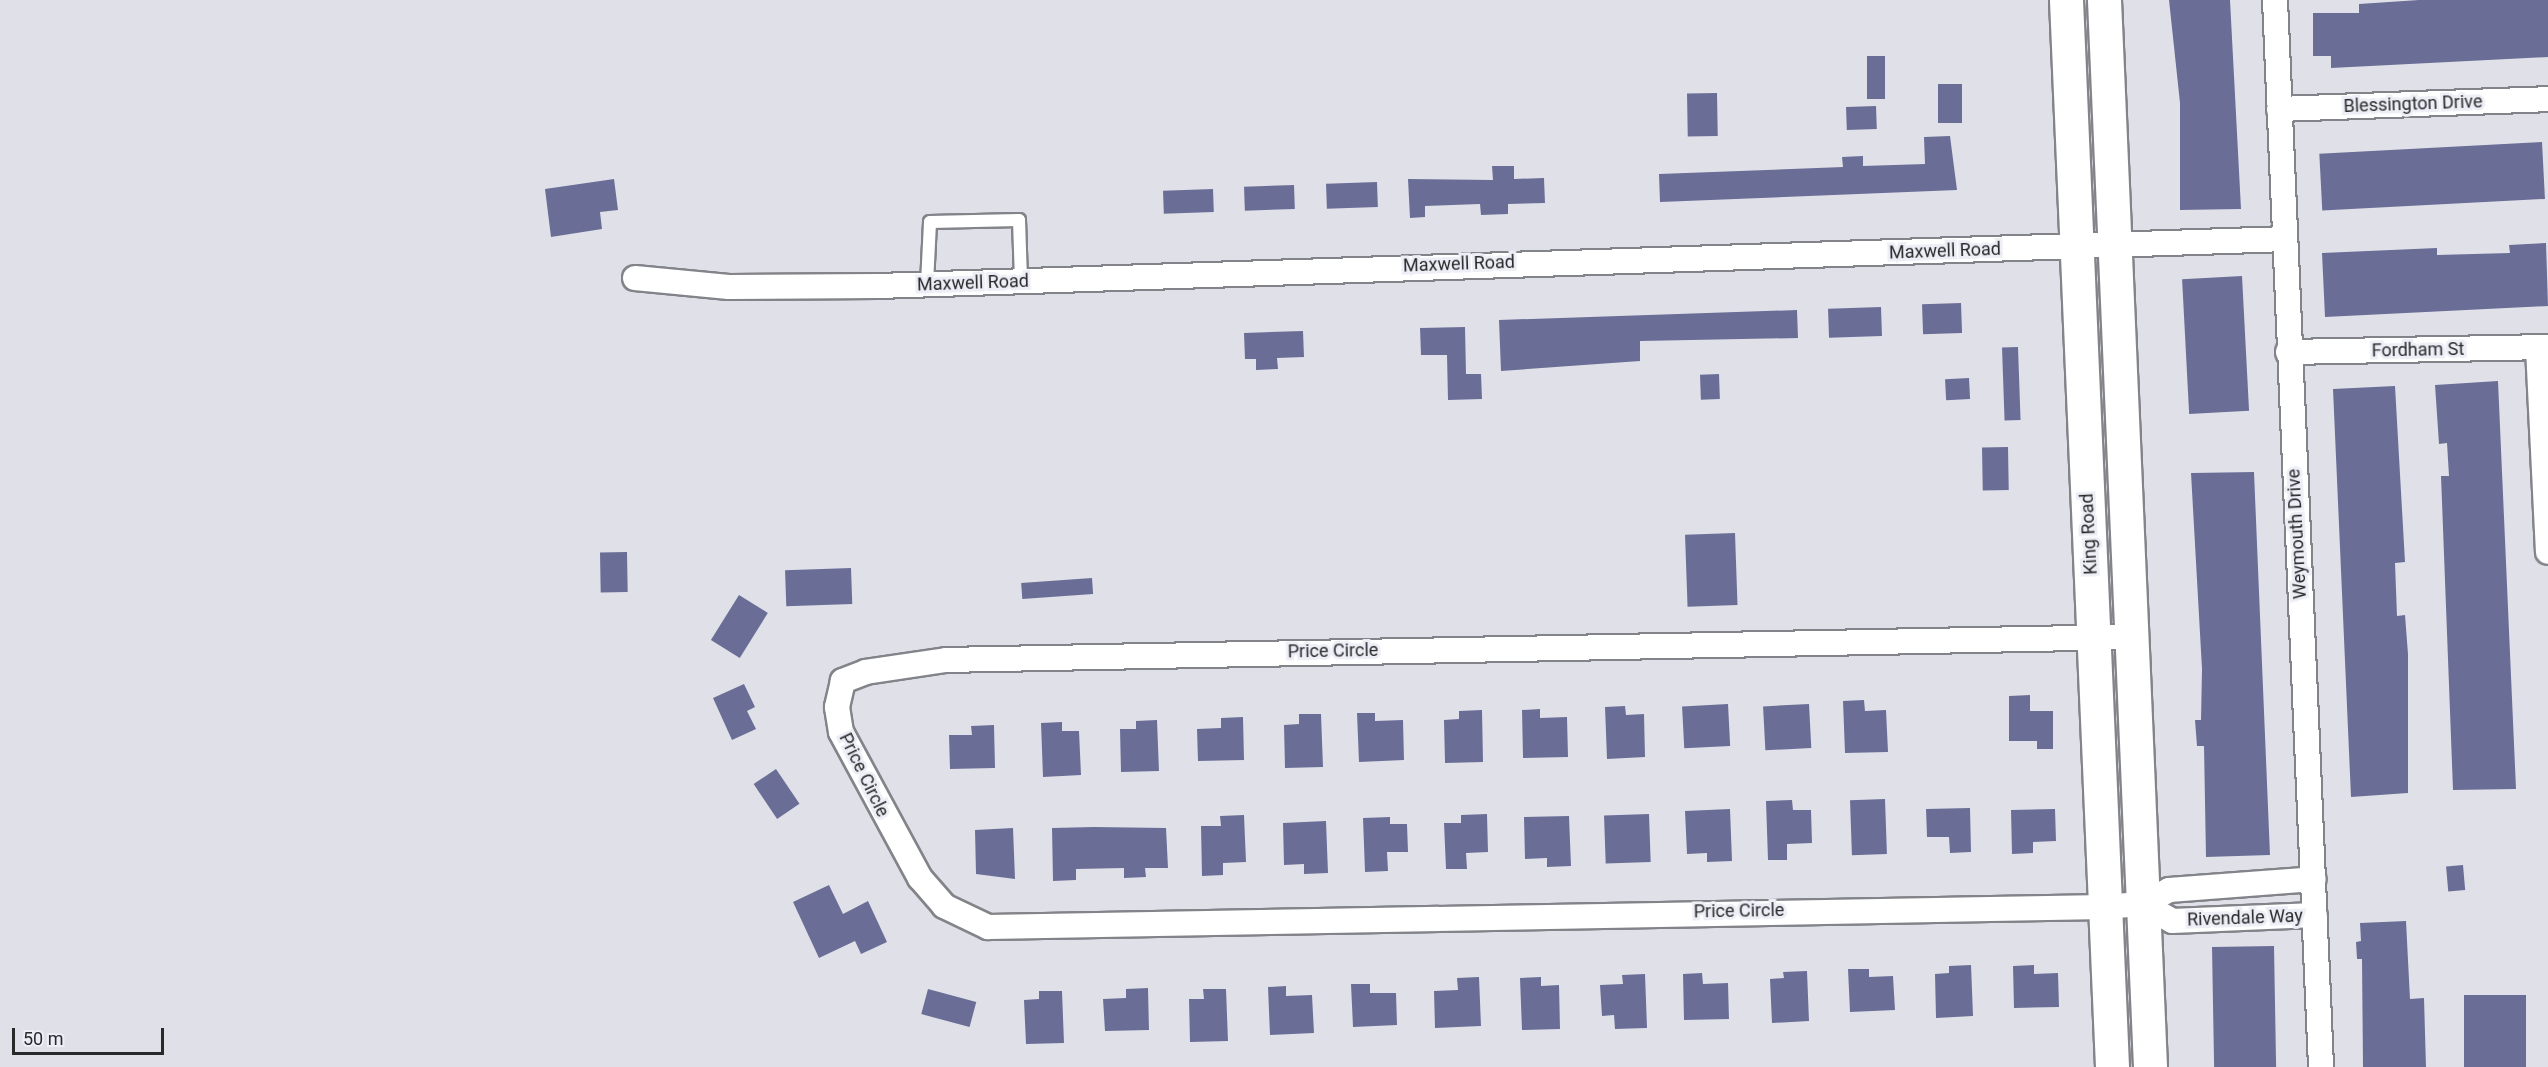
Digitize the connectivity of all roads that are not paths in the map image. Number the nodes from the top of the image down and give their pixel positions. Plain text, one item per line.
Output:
1 (2066, 0) edge
2 (2104, 0) edge
3 (2276, 0) edge
4 (2548, 99) edge
5 (2279, 109) junction
6 (2284, 239) junction
7 (2114, 245) junction
8 (2075, 248) junction
9 (635, 278) dead end
10 (1021, 281) junction
11 (927, 284) junction
12 (2543, 348) edge
13 (2288, 352) junction
14 (2548, 552) edge
15 (2131, 637) junction
16 (2094, 639) junction
17 (2314, 879) junction
18 (2143, 904) junction
19 (2105, 907) junction
20 (2315, 915) junction
21 (2112, 1063) edge
22 (2150, 1064) edge
23 (2321, 1067) edge

1 - 8 street, King Road
2 - 7 street, King Road
3 - 5 street, Weymouth Drive
4 - 5 street, Blessington Drive
5 - 6 street, Weymouth Drive
6 - 7 street, Maxwell Road
6 - 13 street, Weymouth Drive
7 - 8 street, Maxwell Road
7 - 15 street, King Road
8 - 10 street, Maxwell Road
8 - 16 street, King Road
9 - 11 street, Maxwell Road
10 - 11 street, Maxwell Road
10 - 11 lane
12 - 13 street, Fordham St
12 - 14 street
13 - 17 street, Weymouth Drive
15 - 16 street, Price Circle
15 - 18 street, King Road
16 - 19 street, King Road
16 - 19 street, Price Circle
17 - 18 street, Rivendale Way
17 - 20 street, Weymouth Drive
18 - 19 street, Rivendale Way
18 - 20 street, Rivendale Way
18 - 22 street, King Road
19 - 21 street, King Road
20 - 23 street, Weymouth Drive
21 - 22 street

